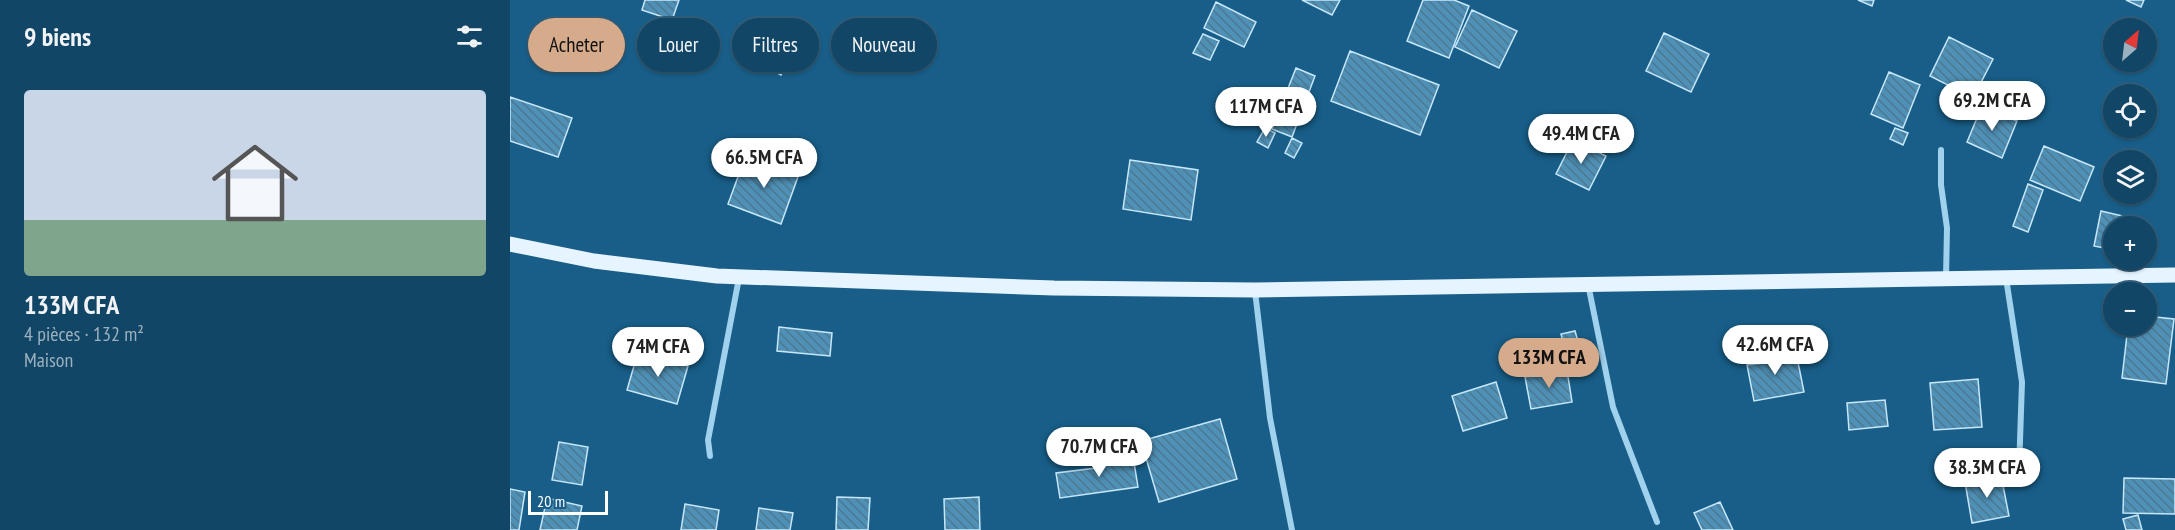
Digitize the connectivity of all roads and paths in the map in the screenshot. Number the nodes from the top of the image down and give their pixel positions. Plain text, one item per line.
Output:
1 (1941, 150) dead end
2 (510, 244) edge
3 (2175, 275) edge
4 (739, 278) junction
5 (2006, 278) junction
6 (1946, 279) junction
7 (1588, 284) junction
8 (1255, 290) junction
9 (710, 456) dead end
10 (2019, 470) dead end
11 (1658, 522) dead end
12 (1292, 530) edge

1 - 6 street
2 - 4 main road
3 - 5 main road
4 - 8 main road
4 - 9 street
5 - 6 main road
5 - 10 street
6 - 7 main road
7 - 8 main road
7 - 11 street
8 - 12 street

